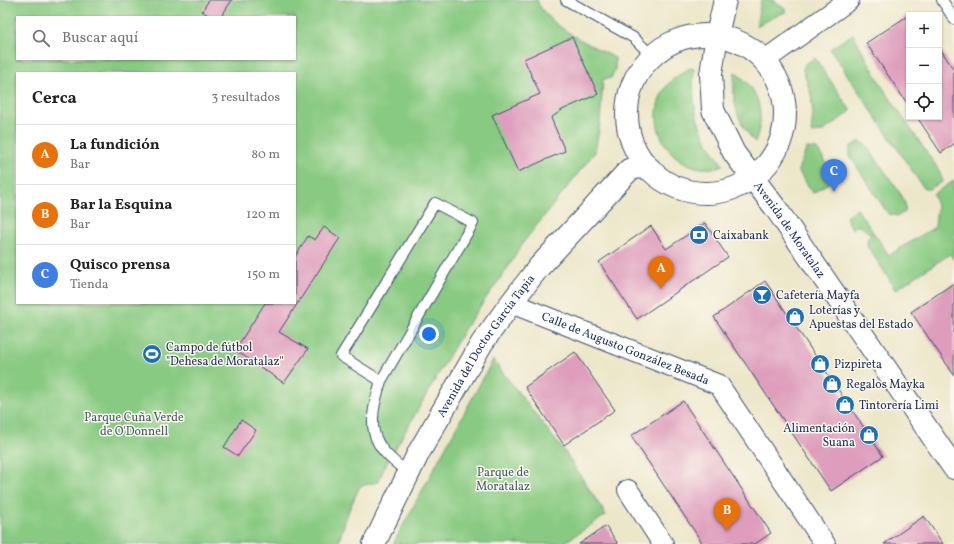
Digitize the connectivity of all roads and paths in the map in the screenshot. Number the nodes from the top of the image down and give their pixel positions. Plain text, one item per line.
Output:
1 (566, 0) edge
2 (725, 0) edge
3 (849, 0) edge
4 (942, 0) edge
5 (954, 19) edge
6 (717, 35) junction
7 (652, 56) junction
8 (765, 60) junction
9 (640, 169) junction
10 (754, 178) junction
11 (511, 303) junction
12 (382, 381) junction
13 (954, 468) edge
14 (409, 473) junction
15 (628, 490) dead end
16 (374, 544) edge
17 (662, 544) edge
18 (825, 544) edge

1 - 7 lane
2 - 6 main road
3 - 8 street
4 - 5 lane
6 - 7 main road
6 - 8 main road
6 - 10 main road, Avenida de Moratalaz
7 - 9 main road
8 - 10 main road
9 - 10 main road
9 - 11 main road, Avenida del Doctor García Tapia
10 - 13 main road, Avenida de Moratalaz
11 - 14 main road, Avenida del Doctor García Tapia
11 - 18 street, Calle de Augusto González Besada
12 - 12 lane
12 - 14 lane
14 - 16 main road, Avenida del Doctor García Tapia
15 - 17 street

